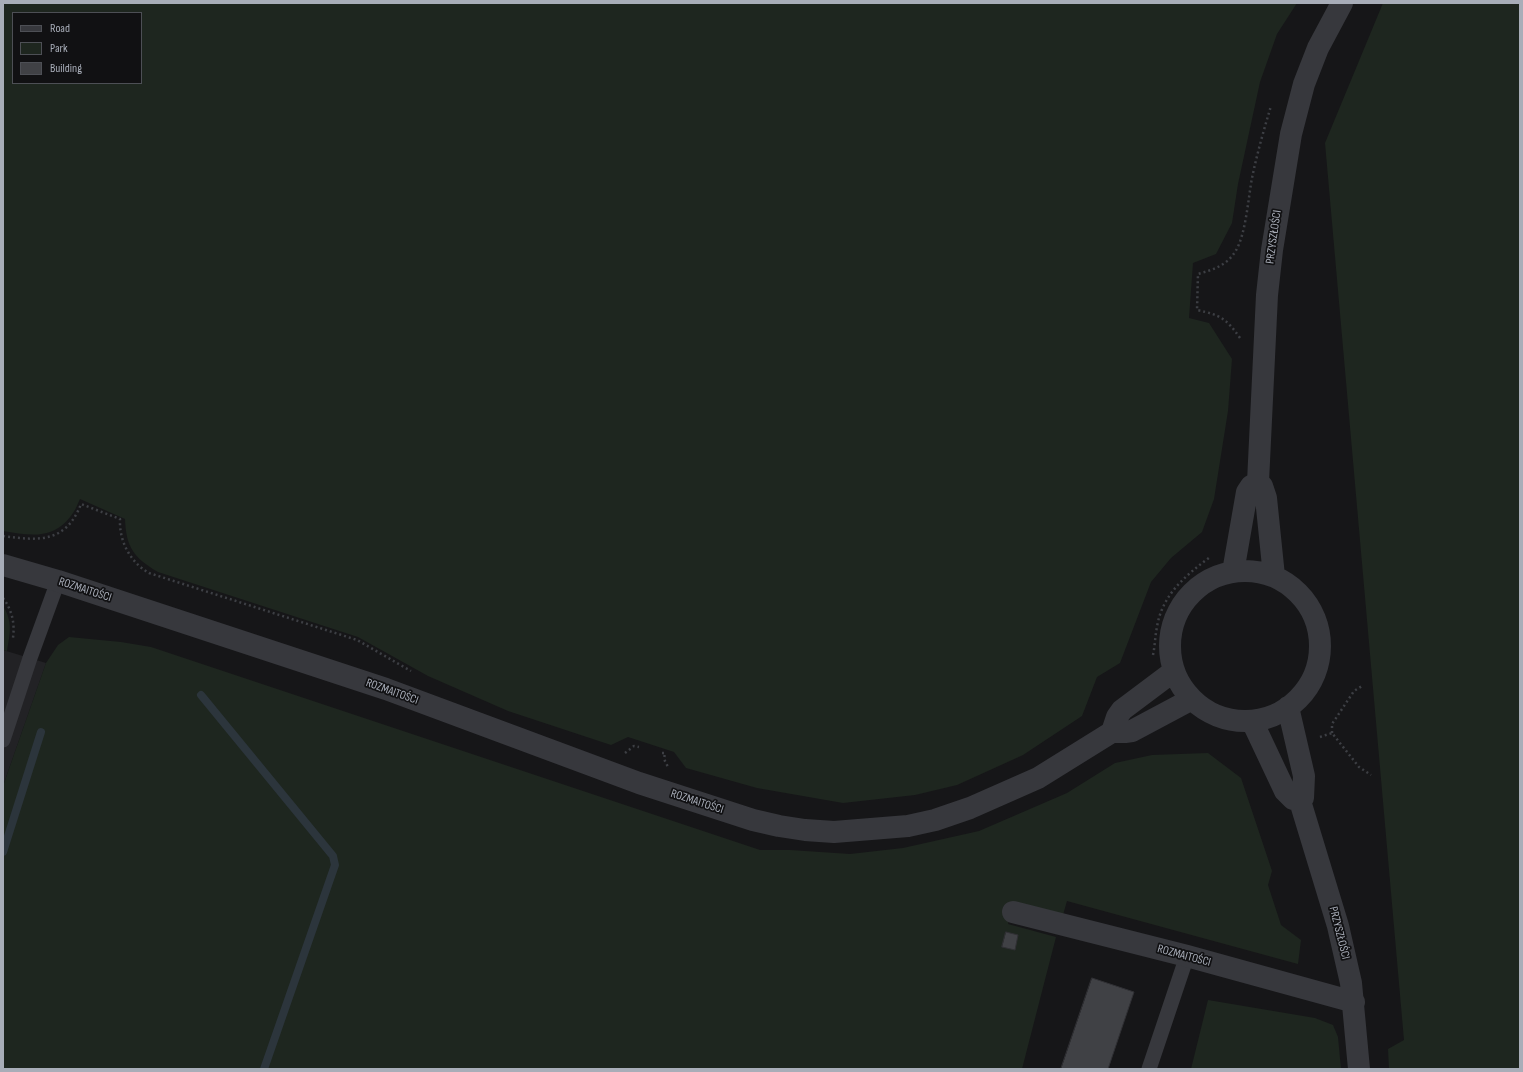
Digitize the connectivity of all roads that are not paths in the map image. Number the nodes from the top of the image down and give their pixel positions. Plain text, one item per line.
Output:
1 (1342, 3) edge
2 (1258, 482) junction
3 (3, 565) edge
4 (1233, 572) junction
5 (1274, 576) junction
6 (58, 581) junction
7 (1174, 671) junction
8 (1192, 699) junction
9 (1288, 707) junction
10 (1252, 721) junction
11 (1112, 732) junction
12 (3, 740) edge
13 (1300, 801) junction
14 (1013, 912) dead end
15 (1186, 956) junction
16 (1354, 1002) junction
17 (1149, 1069) edge
18 (1359, 1069) edge

1 - 2 street, PRZYSZŁOŚCI
2 - 4 street
2 - 5 street, PRZYSZŁOŚCI
3 - 6 street, ROZMAITOŚCI
4 - 5 street
4 - 7 street
5 - 9 street
6 - 11 street, ROZMAITOŚCI
6 - 12 lane
7 - 8 street
7 - 11 street
8 - 10 street
8 - 11 street
9 - 10 street
9 - 13 street, PRZYSZŁOŚCI
10 - 13 street
13 - 16 street, PRZYSZŁOŚCI
14 - 15 street, ROZMAITOŚCI
15 - 16 street, ROZMAITOŚCI
15 - 17 lane
16 - 18 street, PRZYSZŁOŚCI

